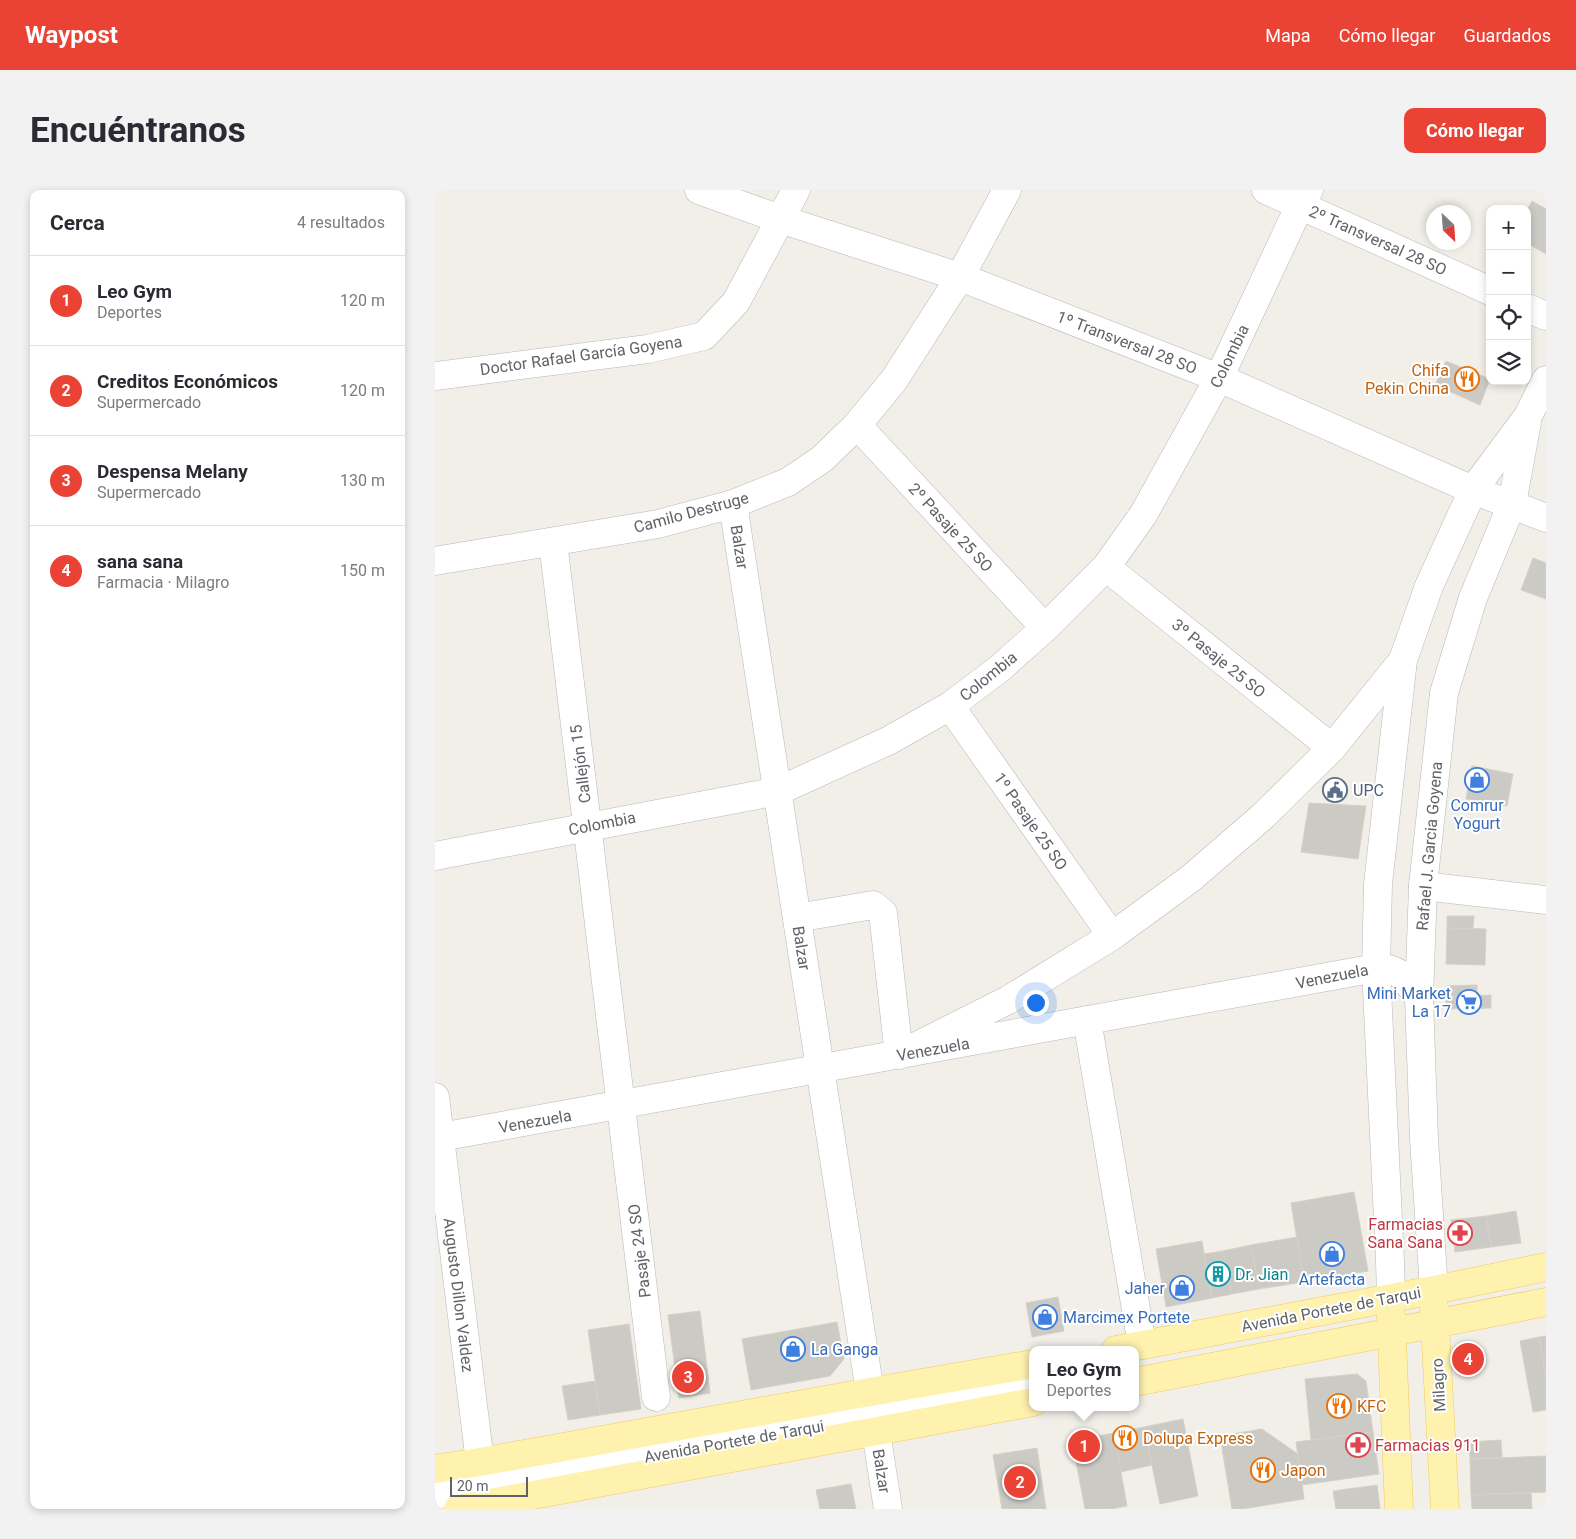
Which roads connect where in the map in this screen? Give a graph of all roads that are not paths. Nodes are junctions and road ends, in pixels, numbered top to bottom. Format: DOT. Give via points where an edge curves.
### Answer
graph roads {
  1 [pos="699,190"];
  2 [pos="796,190"];
  3 [pos="1007,190"];
  4 [pos="1266,190"];
  5 [pos="1305,197"];
  6 [pos="780,219"];
  7 [pos="960,278"];
  8 [pos="1486,289"];
  9 [pos="1531,310"];
  10 [pos="1546,316"];
  11 [pos="435,376"];
  12 [pos="1219,378"];
  13 [pos="1546,380"];
  14 [pos="1528,416"];
  15 [pos="857,425"];
  16 [pos="1473,490"];
  17 [pos="733,504"];
  18 [pos="1512,504"];
  19 [pos="1546,518"];
  20 [pos="553,542"];
  21 [pos="435,561"];
  22 [pos="1106,567"];
  23 [pos="1045,628"];
  24 [pos="1403,660"];
  25 [pos="949,706"];
  26 [pos="1333,748"];
  27 [pos="778,791"];
  28 [pos="588,826"];
  29 [pos="435,856"];
  30 [pos="1423,886"];
  31 [pos="1546,900"];
  32 [pos="797,918"];
  33 [pos="1111,936"];
  34 [pos="1376,968"];
  35 [pos="1419,998"];
  36 [pos="1087,1020"];
  37 [pos="899,1055"];
  38 [pos="820,1069"];
  39 [pos="435,1098"];
  40 [pos="622,1105"];
  41 [pos="437,1138"];
  42 [pos="1546,1267"];
  43 [pos="1546,1278"];
  44 [pos="1546,1292"];
  45 [pos="1546,1302"];
  46 [pos="1434,1308"];
  47 [pos="1391,1316"];
  48 [pos="1131,1346"];
  49 [pos="1139,1354"];
  50 [pos="1029,1365"];
  51 [pos="1029,1373"];
  52 [pos="1139,1381"];
  53 [pos="1029,1388"];
  54 [pos="870,1392"];
  55 [pos="656,1397"];
  56 [pos="1029,1403"];
  57 [pos="876,1432"];
  58 [pos="480,1462"];
  59 [pos="435,1469"];
  60 [pos="435,1479"];
  61 [pos="435,1494"];
  62 [pos="494,1506"];
  63 [pos="458,1509"];
  64 [pos="888,1509"];
  65 [pos="1399,1509"];
  66 [pos="1445,1509"];
  1 -- 6 [label="street, 1º Transversal 28 SO"];
  2 -- 6 [label="street, Doctor Rafael García Goyena"];
  3 -- 7 [label="street, Camilo Destruge"];
  4 -- 5 [label="street, 2º Transversal 28 SO"];
  5 -- 8 [label="street, 2º Transversal 28 SO"];
  5 -- 12 [label="street, Colombia"];
  6 -- 7 [label="street, 1º Transversal 28 SO"];
  6 -- 11 [label="street, Doctor Rafael García Goyena" via="736,302 704,336 648,349"];
  7 -- 12 [label="street, 1º Transversal 28 SO"];
  7 -- 15 [label="street, Camilo Destruge" via="894,380"];
  9 -- 10 [label="street"];
  12 -- 16 [label="street, 1º Transversal 28 SO"];
  12 -- 22 [label="street, Colombia" via="1143,514"];
  13 -- 14 [label="street, Rafael J. Garcia Goyena"];
  14 -- 16 [label="street, Rafael J. Garcia Goyena"];
  14 -- 18 [label="street, Rafael J. Garcia Goyena"];
  15 -- 17 [label="street, Camilo Destruge" via="822,459 788,482"];
  15 -- 23 [label="street, 2º Pasaje 25 SO"];
  16 -- 18 [label="street, 1º Transversal 28 SO"];
  16 -- 24 [label="street, Rafael J. Garcia Goyena" via="1429,586"];
  17 -- 20 [label="street, Camilo Destruge" via="658,524"];
  17 -- 27 [label="street, Balzar"];
  18 -- 19 [label="street, 1º Transversal 28 SO"];
  18 -- 30 [label="street, Rafael J. Garcia Goyena" via="1473,598 1444,693"];
  20 -- 21 [label="street, Camilo Destruge"];
  20 -- 28 [label="street, Callejón 15"];
  22 -- 23 [label="street, Colombia"];
  22 -- 26 [label="street, 3º Pasaje 25 SO"];
  23 -- 25 [label="street, Colombia" via="999,669"];
  24 -- 26 [label="street"];
  24 -- 34 [label="street, Rafael J. Garcia Goyena" via="1378,884"];
  25 -- 27 [label="street, Colombia" via="888,741"];
  25 -- 33 [label="street, 1º Pasaje 25 SO"];
  26 -- 33 [label="street" via="1263,816 1190,879"];
  27 -- 28 [label="street, Colombia"];
  27 -- 32 [label="street, Balzar"];
  28 -- 29 [label="street, Colombia"];
  28 -- 40 [label="street, Callejón 15"];
  30 -- 31 [label="street"];
  30 -- 35 [label="street, Rafael J. Garcia Goyena"];
  32 -- 37 [label="street" via="873,905 883,913"];
  32 -- 38 [label="street, Balzar"];
  33 -- 37 [label="street" via="1008,1000"];
  34 -- 35 [label="street, Venezuela" via="1397,970"];
  34 -- 36 [label="street, Venezuela"];
  34 -- 47 [label="street, Rafael J. Garcia Goyena"];
  35 -- 46 [label="street, Rafael J. Garcia Goyena"];
  36 -- 37 [label="street, Venezuela"];
  36 -- 48 [label="street"];
  37 -- 38 [label="street, Venezuela"];
  38 -- 40 [label="street, Venezuela"];
  38 -- 54 [label="street, Balzar"];
  39 -- 41 [label="street, Augusto Dillon Valdez"];
  40 -- 41 [label="street, Venezuela"];
  40 -- 55 [label="street, Pasaje 24 SO"];
  41 -- 58 [label="street, Augusto Dillon Valdez"];
  42 -- 46 [label="main road, Avenida Portete de Tarqui"];
  43 -- 46 [label="street, Avenida Portete de Tarqui"];
  44 -- 46 [label="street, Avenida Portete de Tarqui"];
  45 -- 46 [label="main road, Avenida Portete de Tarqui"];
  46 -- 47 [label="main road, Avenida Portete de Tarqui"];
  46 -- 47 [label="main road, Avenida Portete de Tarqui"];
  46 -- 66 [label="main road, Milagro"];
  47 -- 49 [label="main road, Avenida Portete de Tarqui"];
  47 -- 52 [label="main road, Avenida Portete de Tarqui"];
  47 -- 65 [label="main road"];
  50 -- 54 [label="main road, Avenida Portete de Tarqui"];
  51 -- 60 [label="street, Avenida Portete de Tarqui"];
  53 -- 61 [label="street, Avenida Portete de Tarqui"];
  54 -- 58 [label="main road, Avenida Portete de Tarqui"];
  56 -- 57 [label="main road, Avenida Portete de Tarqui"];
  57 -- 62 [label="main road, Avenida Portete de Tarqui"];
  57 -- 64 [label="street, Balzar"];
  58 -- 59 [label="main road, Avenida Portete de Tarqui"];
  62 -- 63 [label="main road, Avenida Portete de Tarqui"];
}
